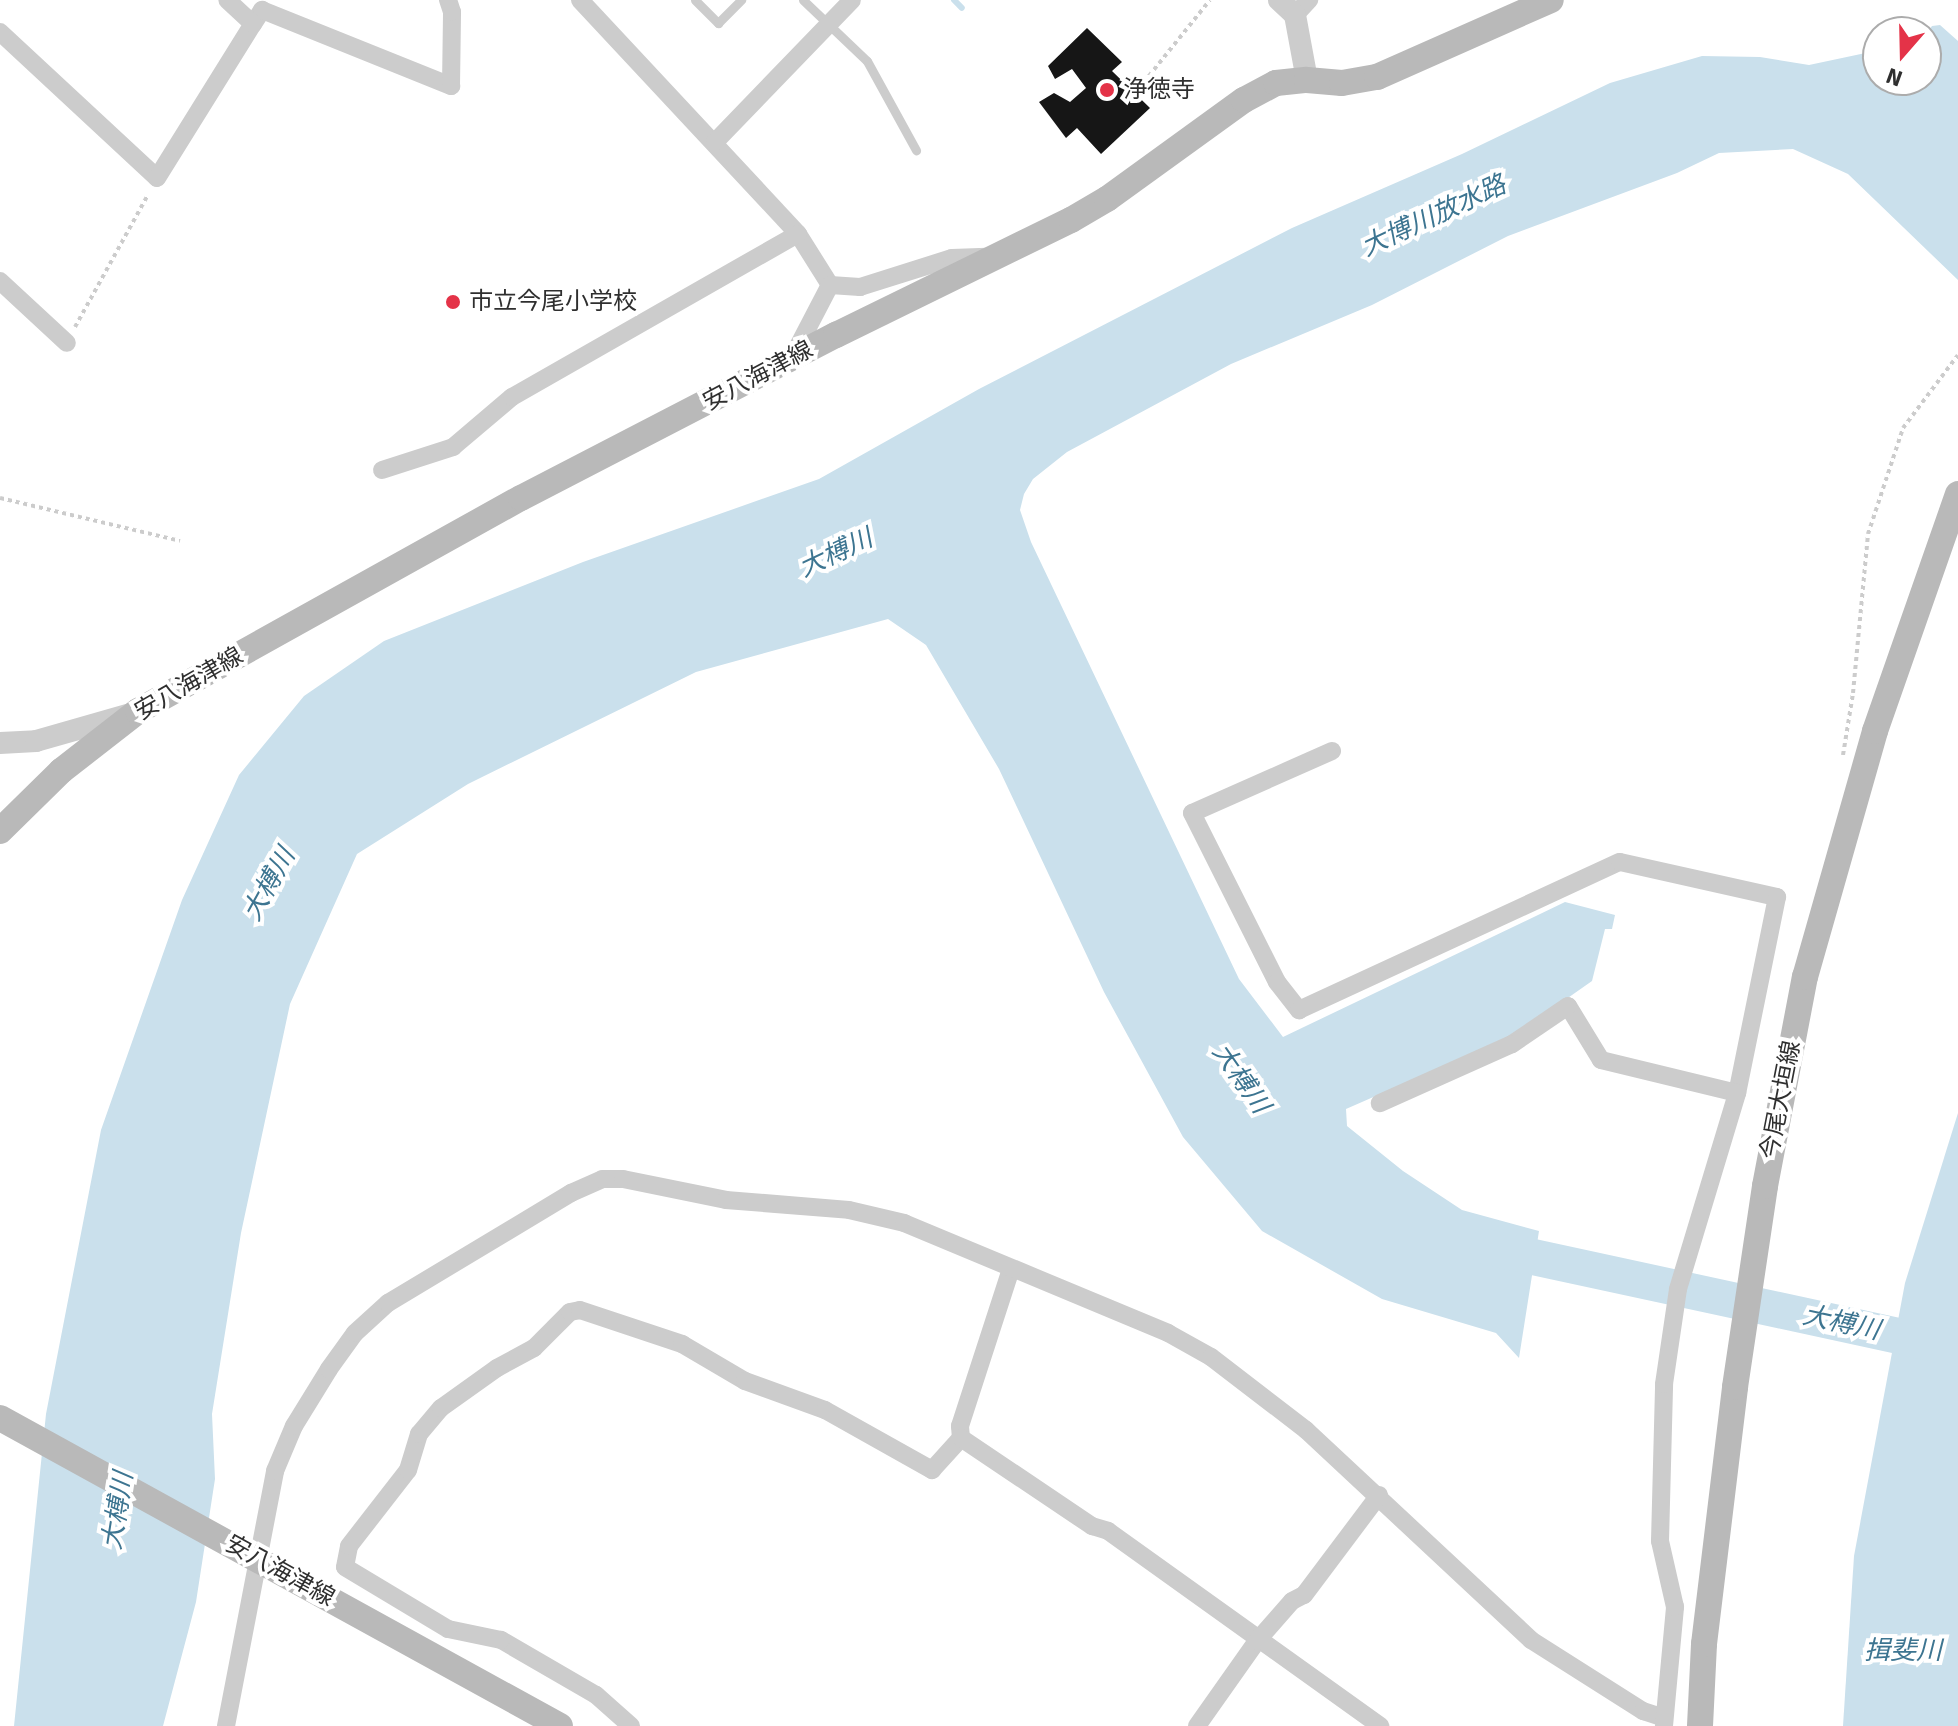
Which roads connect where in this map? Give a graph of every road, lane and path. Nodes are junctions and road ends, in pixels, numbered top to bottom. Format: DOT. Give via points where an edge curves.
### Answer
graph roads {
  1 [pos="227,0"];
  2 [pos="448,0"];
  3 [pos="695,0"];
  4 [pos="741,0"];
  5 [pos="803,0"];
  6 [pos="852,0"];
  7 [pos="1210,0"];
  8 [pos="1551,0"];
  9 [pos="589,3"];
  10 [pos="1294,5"];
  11 [pos="829,23"];
  12 [pos="253,24"];
  13 [pos="0,32"];
  14 [pos="1307,80"];
  15 [pos="1144,82"];
  16 [pos="715,142"];
  17 [pos="916,150"];
  18 [pos="157,178"];
  19 [pos="798,234"];
  20 [pos="994,257"];
  21 [pos="0,281"];
  22 [pos="830,285"];
  23 [pos="67,343"];
  24 [pos="1958,355"];
  25 [pos="792,358"];
  26 [pos="382,470"];
  27 [pos="1958,494"];
  28 [pos="0,498"];
  29 [pos="180,541"];
  30 [pos="138,711"];
  31 [pos="0,743"];
  32 [pos="1332,751"];
  33 [pos="1841,765"];
  34 [pos="0,831"];
  35 [pos="1737,1093"];
  36 [pos="1380,1103"];
  37 [pos="1011,1269"];
  38 [pos="3,1420"];
  39 [pos="961,1438"];
  40 [pos="1379,1495"];
  41 [pos="256,1558"];
  42 [pos="1257,1641"];
  43 [pos="1664,1722"];
  44 [pos="226,1726"];
  45 [pos="560,1726"];
  46 [pos="631,1726"];
  47 [pos="1197,1726"];
  48 [pos="1380,1726"];
  49 [pos="1700,1726"];
  1 -- 12 [label="street"];
  2 -- 12 [label="street" via="451,86 262,10"];
  3 -- 4 [label="lane" via="718,23"];
  5 -- 11 [label="lane"];
  6 -- 11 [label="street"];
  7 -- 15 [label="path"];
  8 -- 14 [label="main road, 安八海津線" via="1377,77 1342,83"];
  9 -- 16 [label="street"];
  10 -- 14 [label="street"];
  11 -- 16 [label="street"];
  11 -- 17 [label="lane" via="867,61"];
  12 -- 18 [label="street"];
  13 -- 18 [label="street"];
  14 -- 20 [label="main road, 安八海津線" via="1276,83 1244,100 1107,199"];
  16 -- 19 [label="street"];
  18 -- 23 [label="path"];
  19 -- 22 [label="street"];
  19 -- 26 [label="street" via="512,397 453,447"];
  20 -- 22 [label="street" via="952,258 860,287"];
  20 -- 25 [label="main road, 安八海津線"];
  21 -- 23 [label="street"];
  22 -- 25 [label="street"];
  24 -- 33 [label="path" via="1903,428 1868,534"];
  25 -- 30 [label="main road, 安八海津線" via="521,498"];
  27 -- 49 [label="main road, 今尾大垣線" via="1875,731 1805,977 1765,1186 1735,1387 1704,1644"];
  28 -- 29 [label="path"];
  30 -- 31 [label="street" via="36,741"];
  30 -- 34 [label="main road, 安八海津線" via="61,771"];
  32 -- 35 [label="street" via="1192,813 1277,982 1299,1010 1620,862 1777,897"];
  35 -- 36 [label="street" via="1601,1060 1568,1006 1512,1044"];
  35 -- 43 [label="street" via="1678,1289 1664,1384 1660,1541 1675,1607"];
  37 -- 39 [label="street" via="960,1426"];
  37 -- 40 [label="street" via="1168,1333 1211,1357"];
  37 -- 41 [label="street" via="904,1223 849,1210 726,1200 602,1179 388,1303 355,1333 294,1426 275,1471"];
  38 -- 41 [label="main road, 安八海津線"];
  39 -- 42 [label="street" via="1092,1526 1108,1531"];
  39 -- 46 [label="street" via="932,1470 825,1410 745,1381 682,1344 580,1310 570,1312 534,1348 441,1408 419,1434 408,1470 349,1546 345,1567 448,1629 501,1640 596,1695"];
  40 -- 42 [label="street" via="1304,1595 1292,1601"];
  40 -- 43 [label="street" via="1531,1640"];
  41 -- 44 [label="street"];
  41 -- 45 [label="main road, 安八海津線"];
  42 -- 47 [label="street"];
  42 -- 48 [label="street"];
}
